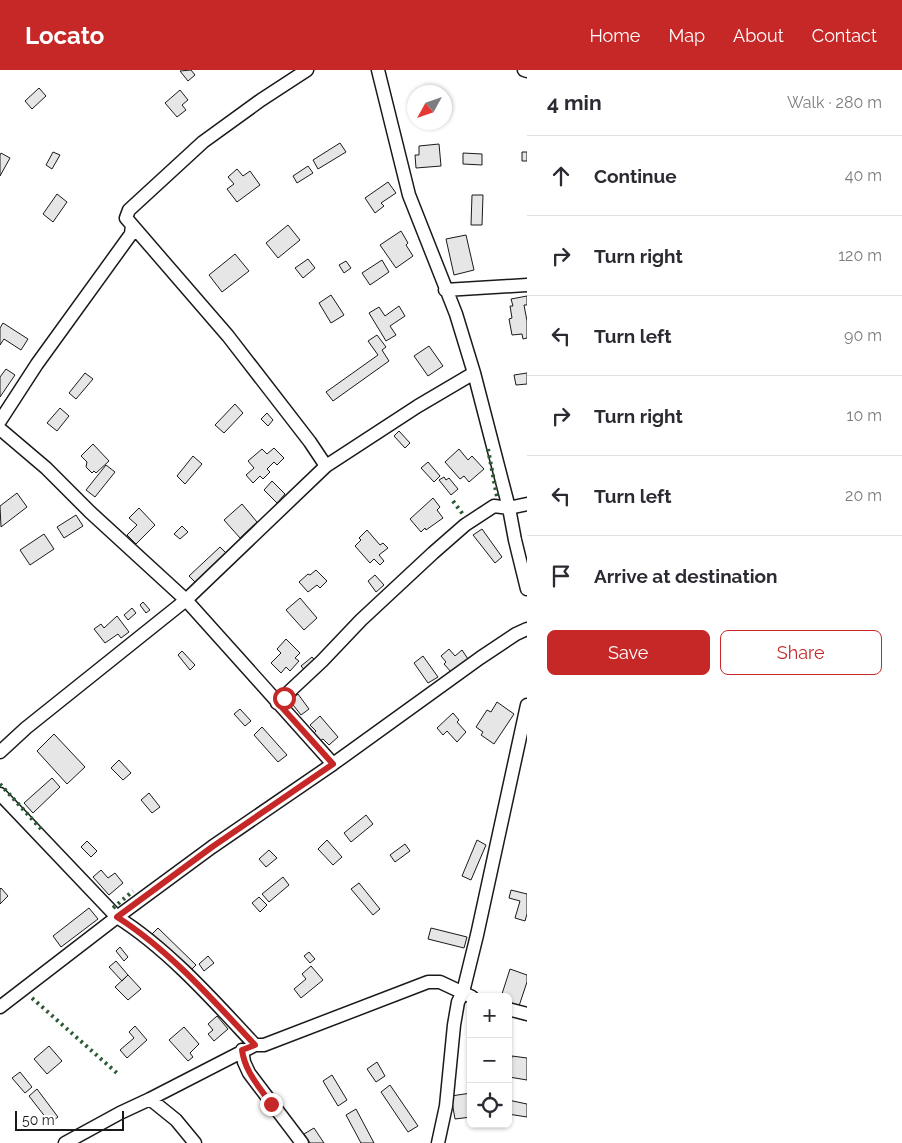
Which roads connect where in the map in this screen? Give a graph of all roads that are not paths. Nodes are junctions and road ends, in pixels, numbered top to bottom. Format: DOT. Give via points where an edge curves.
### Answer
graph roads {
  1 [pos="307,70"];
  2 [pos="378,70"];
  3 [pos="132,225"];
  4 [pos="527,285"];
  5 [pos="445,290"];
  6 [pos="474,373"];
  7 [pos="0,421"];
  8 [pos="0,429"];
  9 [pos="326,466"];
  10 [pos="527,504"];
  11 [pos="509,508"];
  12 [pos="527,589"];
  13 [pos="186,600"];
  14 [pos="527,630"];
  15 [pos="278,703"];
  16 [pos="527,705"];
  17 [pos="0,752"];
  18 [pos="333,764"];
  19 [pos="0,794"];
  20 [pos="117,917"];
  21 [pos="468,993"];
  22 [pos="467,994"];
  23 [pos="467,995"];
  24 [pos="0,1007"];
  25 [pos="512,1009"];
  26 [pos="527,1014"];
  27 [pos="255,1045"];
  28 [pos="242,1050"];
  29 [pos="150,1099"];
  30 [pos="65,1143"];
  31 [pos="195,1143"];
  32 [pos="302,1143"];
  33 [pos="438,1143"];
  1 -- 3 [label="street" via="225,126 183,160 129,210 126,218"];
  2 -- 5 [label="street" via="409,195"];
  3 -- 7 [label="street" via="131,234"];
  3 -- 9 [label="street" via="228,336"];
  4 -- 5 [label="street"];
  5 -- 6 [label="street"];
  6 -- 9 [label="street"];
  6 -- 11 [label="street"];
  8 -- 13 [label="street"];
  9 -- 13 [label="street"];
  10 -- 11 [label="street"];
  11 -- 12 [label="street"];
  11 -- 15 [label="street" via="494,506 465,525 361,620"];
  13 -- 15 [label="street"];
  13 -- 17 [label="street"];
  14 -- 18 [label="street" via="480,658"];
  15 -- 18 [label="street"];
  16 -- 21 [label="street" via="477,935"];
  18 -- 20 [label="street"];
  19 -- 20 [label="street"];
  20 -- 24 [label="street"];
  20 -- 27 [label="street" via="138,930 196,983"];
  22 -- 27 [label="street" via="440,982 428,982 264,1045"];
  23 -- 33 [label="street" via="458,1002 446,1106"];
  25 -- 26 [label="street"];
  27 -- 28 [label="street"];
  28 -- 29 [label="street"];
  28 -- 32 [label="street" via="249,1073"];
  29 -- 30 [label="street"];
  29 -- 31 [label="street" via="176,1120"];
}
